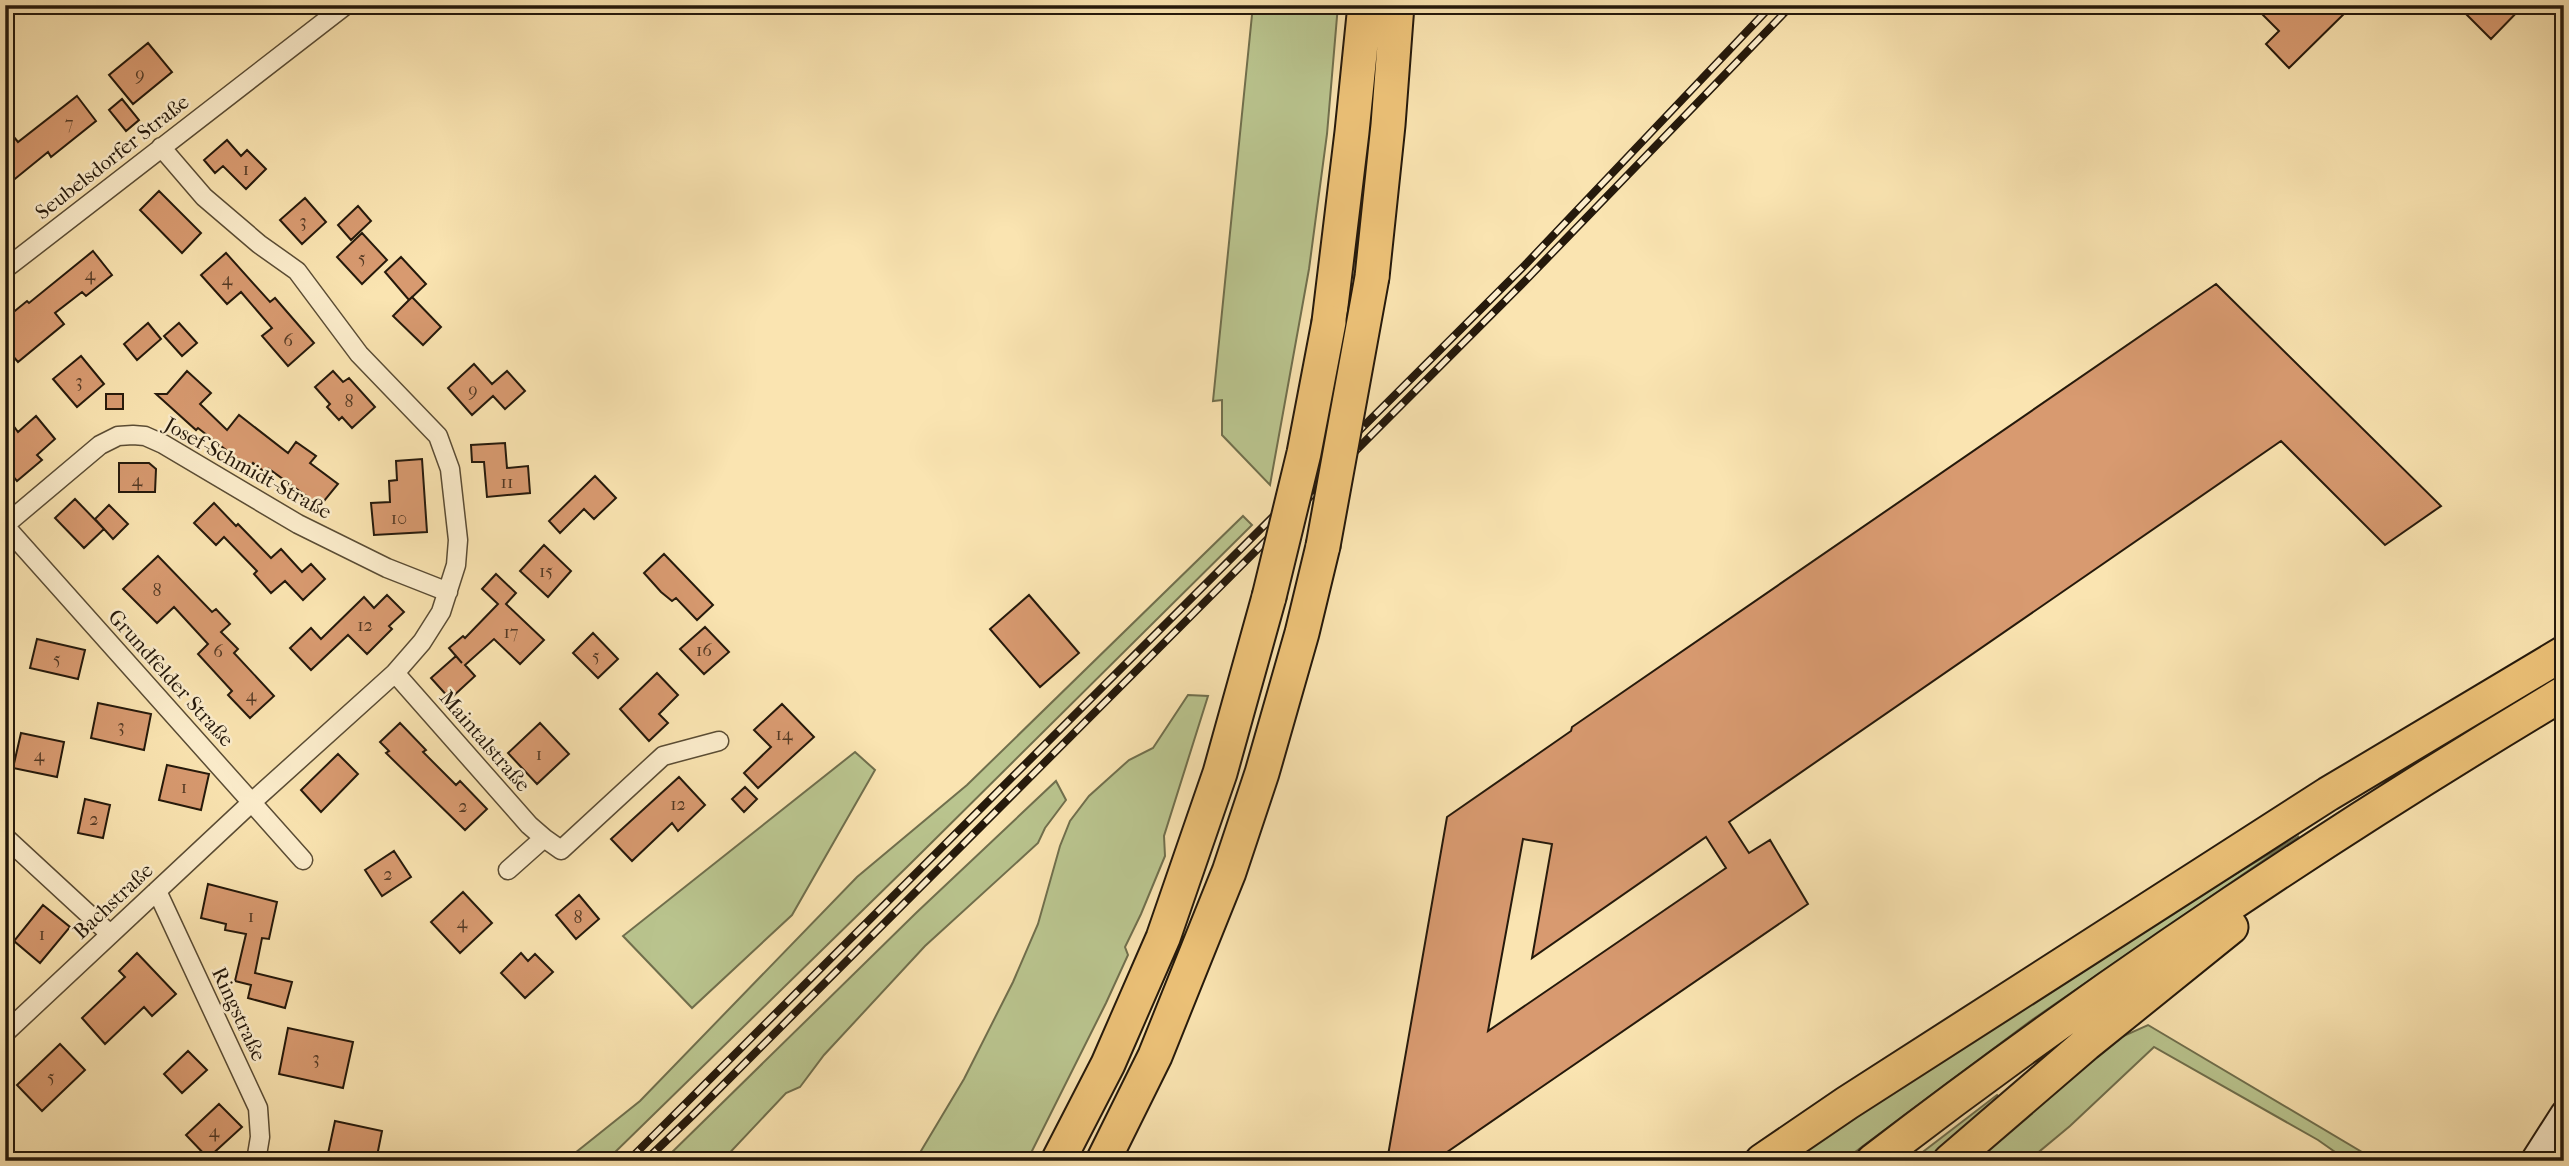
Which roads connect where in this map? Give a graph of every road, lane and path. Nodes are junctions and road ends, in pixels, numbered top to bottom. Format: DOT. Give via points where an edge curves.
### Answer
graph roads {
  1 [pos="346,5"];
  2 [pos="1365,5"];
  3 [pos="1397,5"];
  4 [pos="161,147"];
  5 [pos="5,269"];
  6 [pos="5,525"];
  7 [pos="448,592"];
  8 [pos="2564,653"];
  9 [pos="394,673"];
  10 [pos="2564,693"];
  11 [pos="719,741"];
  12 [pos="252,802"];
  13 [pos="2345,827"];
  14 [pos="5,836"];
  15 [pos="544,838"];
  16 [pos="303,860"];
  17 [pos="508,870"];
  18 [pos="157,891"];
  19 [pos="110,934"];
  20 [pos="5,1033"];
  21 [pos="2564,1114"];
  22 [pos="1125,1116"];
  23 [pos="257,1161"];
  24 [pos="1058,1161"];
  25 [pos="1103,1161"];
  26 [pos="1114,1161"];
  27 [pos="1762,1161"];
  28 [pos="1873,1161"];
  29 [pos="1950,1161"];
  30 [pos="2534,1161"];
  1 -- 4 [label="street, Seubelsdorfer Straße"];
  2 -- 24 [label="highway, bridge" via="1329,322 1269,597 1220,773 1163,939 1108,1064"];
  3 -- 22 [label="highway, bridge" via="1372,277 1314,591 1229,872"];
  4 -- 5 [label="street, Seubelsdorfer Straße"];
  4 -- 7 [label="street, Bachstraße" via="204,197 297,271 359,354 438,436 450,469 458,540"];
  6 -- 7 [label="street, Josef-Schmidt-Straße" via="100,444 118,436 145,436 298,524"];
  6 -- 12 [label="street, Grundfelder Straße"];
  7 -- 9 [label="street, Bachstraße" via="442,612 422,642"];
  8 -- 27 [label="highway" via="2328,794"];
  9 -- 12 [label="street, Bachstraße"];
  9 -- 15 [label="street, Maintalstraße"];
  10 -- 13 [label="highway"];
  11 -- 15 [label="street" via="663,756 561,850"];
  12 -- 16 [label="street, Grundfelder Straße"];
  12 -- 18 [label="street, Bachstraße"];
  13 -- 28 [label="highway" via="2101,993"];
  13 -- 29 [label="highway"];
  14 -- 19 [label="street"];
  15 -- 17 [label="street"];
  18 -- 19 [label="street, Bachstraße"];
  18 -- 23 [label="street, Ringstraße" via="258,1108"];
  19 -- 20 [label="street, Bachstraße"];
  21 -- 30 [label="main road"];
  22 -- 25 [label="highway"];
  22 -- 26 [label="highway"];
}
